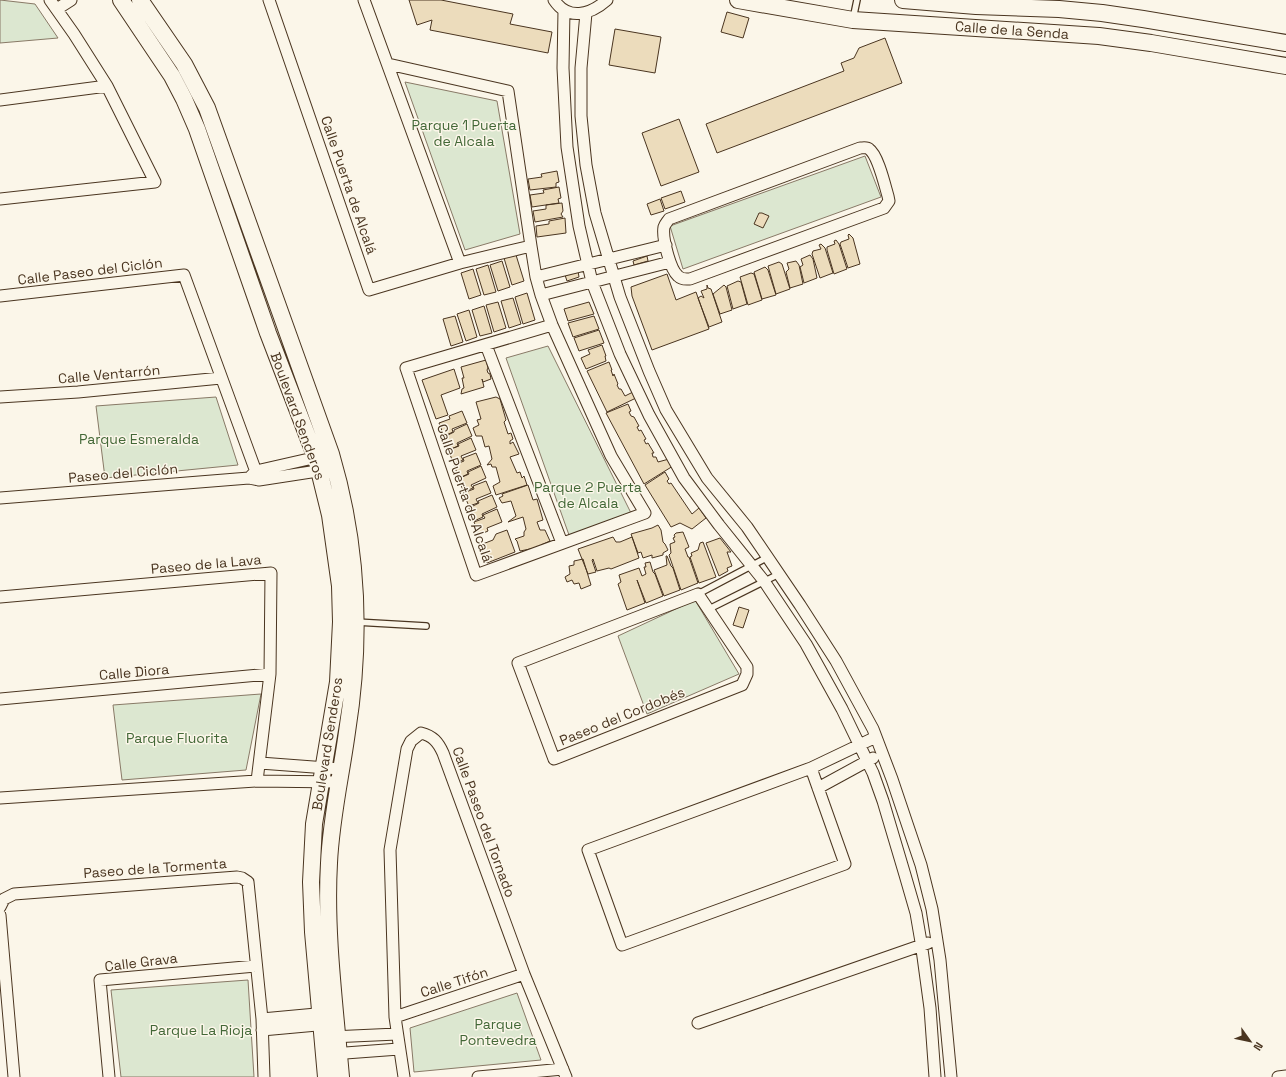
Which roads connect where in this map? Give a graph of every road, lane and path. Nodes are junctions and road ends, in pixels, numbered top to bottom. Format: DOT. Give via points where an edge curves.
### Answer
graph roads {
  1 [pos="50,0"];
  2 [pos="71,0"];
  3 [pos="121,0"];
  4 [pos="140,0"];
  5 [pos="269,0"];
  6 [pos="364,0"];
  7 [pos="554,0"];
  8 [pos="607,0"];
  9 [pos="738,0"];
  10 [pos="857,0"];
  11 [pos="903,0"];
  12 [pos="57,9"];
  13 [pos="564,10"];
  14 [pos="586,13"];
  15 [pos="853,20"];
  16 [pos="1192,28"];
  17 [pos="1286,42"];
  18 [pos="1188,50"];
  19 [pos="388,64"];
  20 [pos="1286,66"];
  21 [pos="563,68"];
  22 [pos="581,68"];
  23 [pos="107,86"];
  24 [pos="0,100"];
  25 [pos="229,173"];
  26 [pos="213,178"];
  27 [pos="0,199"];
  28 [pos="666,245"];
  29 [pos="530,246"];
  30 [pos="608,259"];
  31 [pos="670,262"];
  32 [pos="460,263"];
  33 [pos="588,264"];
  34 [pos="614,276"];
  35 [pos="536,277"];
  36 [pos="592,282"];
  37 [pos="541,295"];
  38 [pos="0,296"];
  39 [pos="552,326"];
  40 [pos="486,345"];
  41 [pos="222,378"];
  42 [pos="0,397"];
  43 [pos="325,463"];
  44 [pos="254,476"];
  45 [pos="0,498"];
  46 [pos="343,500"];
  47 [pos="327,503"];
  48 [pos="562,543"];
  49 [pos="768,557"];
  50 [pos="752,566"];
  51 [pos="779,574"];
  52 [pos="764,581"];
  53 [pos="698,594"];
  54 [pos="0,597"];
  55 [pos="709,610"];
  56 [pos="349,622"];
  57 [pos="426,626"];
  58 [pos="270,674"];
  59 [pos="0,699"];
  60 [pos="876,737"];
  61 [pos="860,745"];
  62 [pos="882,753"];
  63 [pos="867,761"];
  64 [pos="260,763"];
  65 [pos="811,768"];
  66 [pos="322,774"];
  67 [pos="339,775"];
  68 [pos="257,781"];
  69 [pos="818,788"];
  70 [pos="0,798"];
  71 [pos="0,907"];
  72 [pos="0,915"];
  73 [pos="937,940"];
  74 [pos="922,945"];
  75 [pos="256,966"];
  76 [pos="524,974"];
  77 [pos="395,1017"];
  78 [pos="698,1023"];
  79 [pos="262,1024"];
  80 [pos="329,1024"];
  81 [pos="397,1034"];
  82 [pos="400,1049"];
  83 [pos="332,1054"];
  84 [pos="565,1073"];
  85 [pos="1286,1076"];
  86 [pos="14,1077"];
  87 [pos="109,1077"];
  88 [pos="264,1077"];
  89 [pos="326,1077"];
  90 [pos="341,1077"];
  91 [pos="404,1077"];
  92 [pos="478,1077"];
  93 [pos="934,1077"];
  94 [pos="951,1077"];
  95 [pos="1278,1077"];
  1 -- 12 [label="street"];
  2 -- 12 [label="street"];
  3 -- 26 [label="main road, Boulevard Senderos" via="172,76 184,99"];
  4 -- 25 [label="main road, Boulevard Senderos" via="196,85 207,108"];
  5 -- 32 [label="street, Calle Puerta de Alcalá" via="369,290"];
  6 -- 19 [label="street"];
  7 -- 13 [label="street"];
  8 -- 14 [label="street"];
  9 -- 15 [label="main road, Calle de la Senda"];
  10 -- 15 [label="lane"];
  11 -- 16 [label="main road, Calle de la Senda" via="1095,12"];
  12 -- 23 [label="street"];
  13 -- 14 [label="street" via="574,14"];
  13 -- 21 [label="street"];
  14 -- 22 [label="street"];
  15 -- 18 [label="main road, Calle de la Senda" via="1083,35"];
  16 -- 17 [label="main road, Calle de la Senda"];
  16 -- 18 [label="main road"];
  18 -- 20 [label="main road, Calle de la Senda"];
  19 -- 29 [label="street, Calle Puerta de Alcalá" via="508,91"];
  19 -- 32 [label="street"];
  21 -- 22 [label="street"];
  21 -- 33 [label="street" via="564,116 572,186"];
  22 -- 30 [label="street" via="586,165 595,213"];
  23 -- 24 [label="street"];
  23 -- 27 [label="street" via="155,182"];
  25 -- 26 [label="main road"];
  25 -- 43 [label="main road, Boulevard Senderos" via="317,419"];
  26 -- 43 [label="main road, Boulevard Senderos" via="268,333"];
  28 -- 30 [label="street"];
  28 -- 31 [label="street"];
  28 -- 31 [label="street" via="664,229 669,219 674,216 860,148 870,150 874,155 888,196 889,201 884,208 690,279 677,275"];
  29 -- 32 [label="street, Calle Puerta de Alcalá"];
  29 -- 35 [label="street, Calle Puerta de Alcalá"];
  30 -- 33 [label="street"];
  30 -- 34 [label="street"];
  31 -- 34 [label="street"];
  33 -- 35 [label="street"];
  33 -- 36 [label="street"];
  34 -- 36 [label="street"];
  34 -- 49 [label="street" via="629,322 666,410 707,478"];
  35 -- 37 [label="street, Calle Puerta de Alcalá"];
  36 -- 37 [label="street"];
  36 -- 50 [label="street" via="620,354 649,415 684,478"];
  37 -- 39 [label="street, Calle Puerta de Alcalá"];
  38 -- 41 [label="street, Calle Paseo del Ciclón" via="184,275"];
  39 -- 40 [label="street, Calle Puerta de Alcalá"];
  39 -- 48 [label="street, Calle Puerta de Alcalá" via="611,456 645,513"];
  40 -- 48 [label="street"];
  40 -- 48 [label="street, Calle Puerta de Alcalá" via="406,368 476,575"];
  41 -- 42 [label="street, Calle Ventarrón"];
  41 -- 44 [label="street"];
  43 -- 44 [label="street, Paseo del Ciclón"];
  43 -- 46 [label="main road, Boulevard Senderos"];
  43 -- 47 [label="main road, Boulevard Senderos"];
  44 -- 45 [label="street, Paseo del Ciclón"];
  46 -- 47 [label="main road"];
  46 -- 56 [label="main road, Boulevard Senderos" via="351,542 355,586"];
  47 -- 56 [label="main road, Boulevard Senderos" via="340,586"];
  49 -- 50 [label="lane"];
  49 -- 51 [label="street"];
  50 -- 52 [label="street"];
  50 -- 53 [label="lane"];
  51 -- 52 [label="lane"];
  51 -- 60 [label="street" via="836,661"];
  52 -- 55 [label="lane"];
  52 -- 61 [label="street" via="806,644"];
  53 -- 55 [label="street, Paseo del Cordobés"];
  53 -- 55 [label="street, Paseo del Cordobés" via="518,663 554,759 742,685 747,667"];
  54 -- 58 [label="street, Paseo de la Lava" via="271,573"];
  56 -- 57 [label="lane"];
  56 -- 66 [label="main road, Boulevard Senderos"];
  56 -- 67 [label="main road, Boulevard Senderos" via="355,674"];
  58 -- 59 [label="street, Calle Diora"];
  58 -- 64 [label="street, Paseo de la Lava"];
  60 -- 61 [label="street"];
  60 -- 62 [label="street"];
  61 -- 63 [label="street"];
  61 -- 65 [label="street"];
  62 -- 63 [label="street"];
  62 -- 73 [label="street" via="921,865"];
  63 -- 69 [label="street"];
  63 -- 74 [label="street" via="883,801 916,912"];
  64 -- 66 [label="street"];
  64 -- 68 [label="street, Paseo de la Lava"];
  65 -- 69 [label="street"];
  65 -- 69 [label="street" via="588,850 622,945 845,864"];
  66 -- 67 [label="street"];
  66 -- 68 [label="street"];
  66 -- 80 [label="main road, Boulevard Senderos" via="314,824 311,882 313,932"];
  67 -- 80 [label="main road, Boulevard Senderos" via="329,863"];
  68 -- 70 [label="street"];
  71 -- 75 [label="street, Paseo de la Tormenta" via="4,899 14,894 242,878 248,882"];
  72 -- 86 [label="street"];
  73 -- 74 [label="street"];
  73 -- 94 [label="street"];
  74 -- 78 [label="street"];
  74 -- 93 [label="street" via="930,1008"];
  75 -- 79 [label="street, Paseo de la Tormenta"];
  75 -- 87 [label="street, Calle Grava" via="100,980"];
  76 -- 77 [label="street, Calle Tifón"];
  76 -- 77 [label="street, Calle Paseo del Tornado" via="443,753 433,737 421,733 411,741 407,749 390,850"];
  76 -- 84 [label="street, Calle Paseo del Tornado"];
  77 -- 81 [label="street, Calle Paseo del Tornado"];
  79 -- 80 [label="street"];
  79 -- 88 [label="street, Paseo de la Tormenta"];
  80 -- 81 [label="street"];
  80 -- 83 [label="main road, Boulevard Senderos"];
  81 -- 82 [label="street, Calle Paseo del Tornado"];
  82 -- 83 [label="street"];
  82 -- 91 [label="street, Calle Paseo del Tornado"];
  83 -- 89 [label="main road, Boulevard Senderos"];
  83 -- 90 [label="main road, Boulevard Senderos"];
  84 -- 92 [label="street, Calle Paseo del Tornado"];
  85 -- 95 [label="street"];
}
